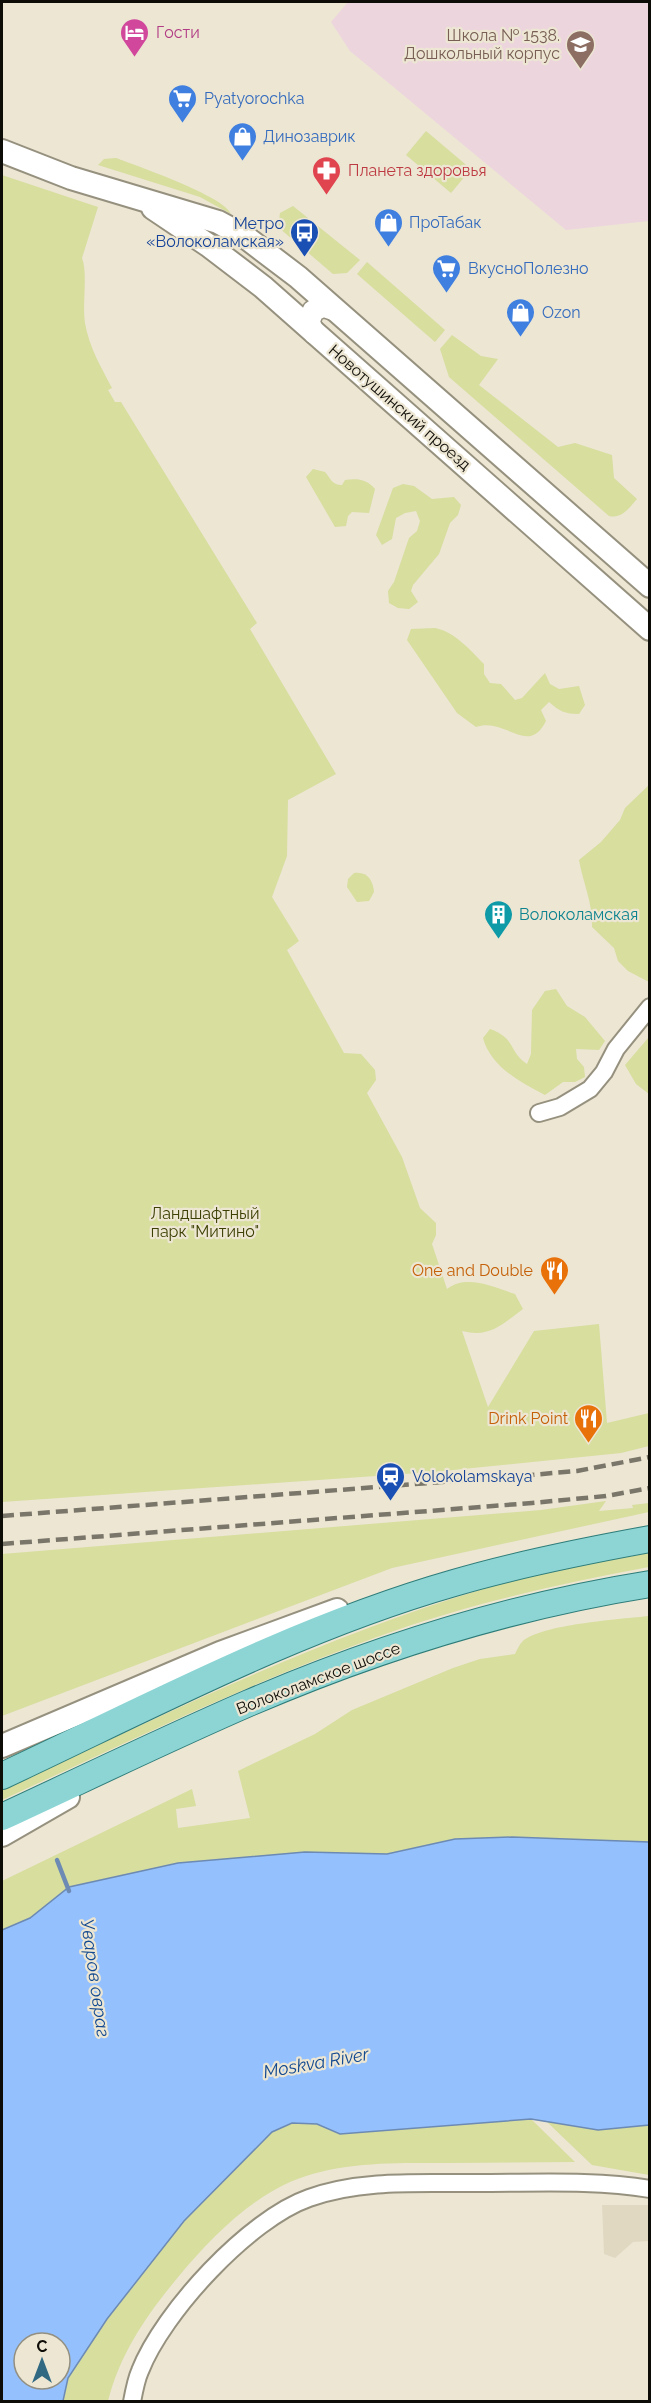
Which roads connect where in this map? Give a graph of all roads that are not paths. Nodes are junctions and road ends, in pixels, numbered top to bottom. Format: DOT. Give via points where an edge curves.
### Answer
graph roads {
  1 [pos="2,151"];
  2 [pos="139,199"];
  3 [pos="335,310"];
  4 [pos="314,333"];
  5 [pos="650,586"];
  6 [pos="650,629"];
  7 [pos="650,1007"];
  8 [pos="539,1113"];
  9 [pos="650,1539"];
  10 [pos="453,1583"];
  11 [pos="650,1584"];
  12 [pos="2,1746"];
  13 [pos="101,1771"];
  14 [pos="2,1776"];
  15 [pos="2,1817"];
  16 [pos="2,1835"];
  17 [pos="650,2189"];
  18 [pos="132,2402"];
  1 -- 2 [label="main road, Новотушинский проезд" via="61,175"];
  2 -- 3 [label="main road, Новотушинский проезд" via="185,210 244,236"];
  2 -- 4 [label="main road, Новотушинский проезд" via="263,287"];
  3 -- 4 [label="street" via="323,306 313,311 309,322"];
  3 -- 5 [label="main road, Новотушинский проезд"];
  4 -- 6 [label="main road, Новотушинский проезд"];
  7 -- 8 [label="street" via="590,1089 560,1107"];
  9 -- 10 [label="main road"];
  10 -- 12 [label="main road" via="341,1609 253,1641"];
  10 -- 14 [label="main road" via="353,1617 285,1646"];
  11 -- 13 [label="main road, Волоколамское шоссе" via="525,1610 398,1647 249,1703"];
  13 -- 15 [label="main road, Волоколамское шоссе"];
  13 -- 16 [label="main road" via="68,1798"];
  17 -- 18 [label="street" via="575,2182 393,2185 347,2188 308,2198 270,2217 230,2250 189,2295 140,2370"];
}
